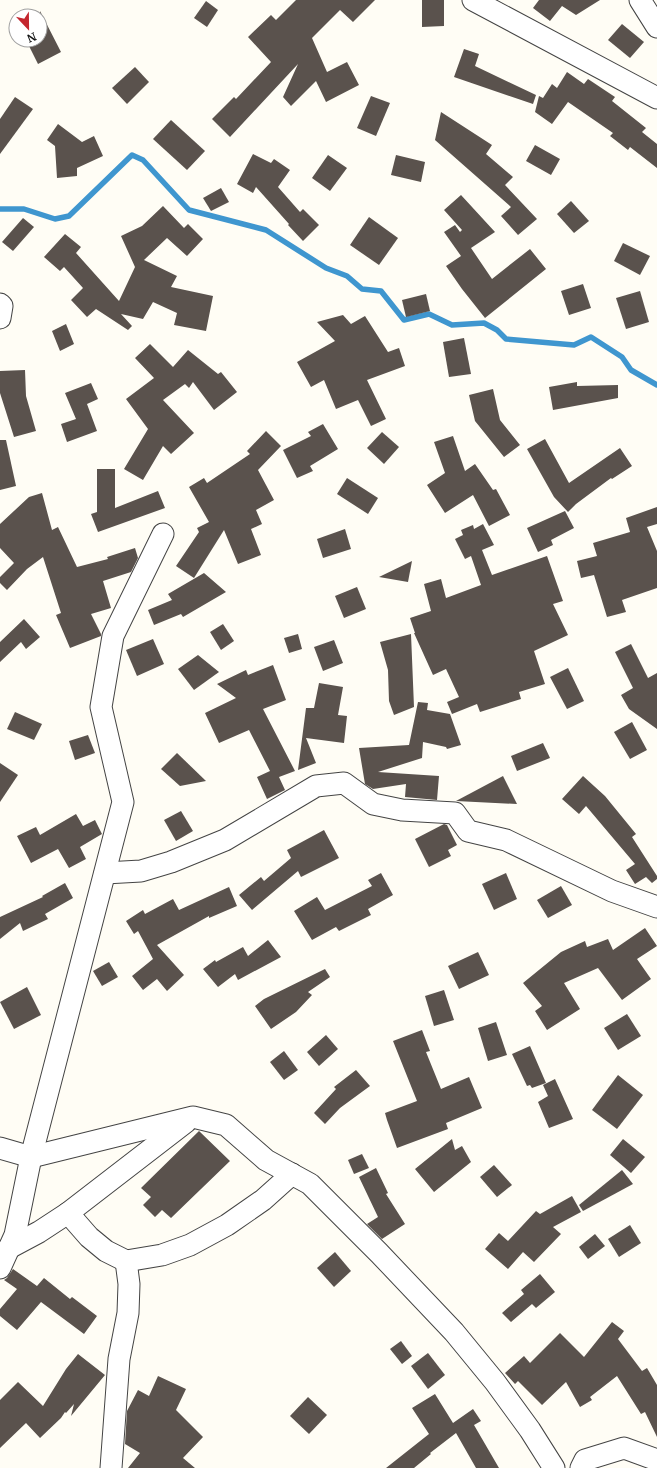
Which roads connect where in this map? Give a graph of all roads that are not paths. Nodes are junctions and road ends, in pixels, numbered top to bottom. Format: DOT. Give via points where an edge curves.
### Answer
graph roads {
  1 [pos="472,0"];
  2 [pos="640,0"];
  3 [pos="657,27"];
  4 [pos="657,98"];
  5 [pos="0,304"];
  6 [pos="0,318"];
  7 [pos="163,534"];
  8 [pos="105,873"];
  9 [pos="657,907"];
  10 [pos="193,1117"];
  11 [pos="0,1148"];
  12 [pos="31,1157"];
  13 [pos="292,1174"];
  14 [pos="68,1213"];
  15 [pos="9,1248"];
  16 [pos="126,1261"];
  17 [pos="0,1268"];
  18 [pos="657,1460"];
  19 [pos="111,1468"];
  20 [pos="554,1468"];
  21 [pos="581,1468"];
  1 -- 4 [label="street"];
  2 -- 3 [label="street"];
  5 -- 6 [label="street"];
  7 -- 8 [label="street" via="113,636 101,707 123,802"];
  8 -- 9 [label="street" via="141,871 171,862 225,840 316,786 344,783 373,804 402,810 455,813 468,831 506,840 612,891"];
  8 -- 12 [label="street"];
  10 -- 12 [label="street"];
  10 -- 13 [label="street" via="226,1125 266,1160"];
  10 -- 14 [label="street"];
  11 -- 12 [label="street"];
  12 -- 15 [label="street" via="15,1235"];
  13 -- 16 [label="street" via="263,1200 227,1225 190,1245 162,1255"];
  13 -- 20 [label="street" via="310,1184 454,1332 495,1382"];
  14 -- 15 [label="street"];
  14 -- 16 [label="street" via="89,1237 106,1251"];
  15 -- 17 [label="street"];
  16 -- 19 [label="street" via="129,1284 128,1313 119,1359"];
  18 -- 21 [label="street" via="624,1448 585,1460"];
}
